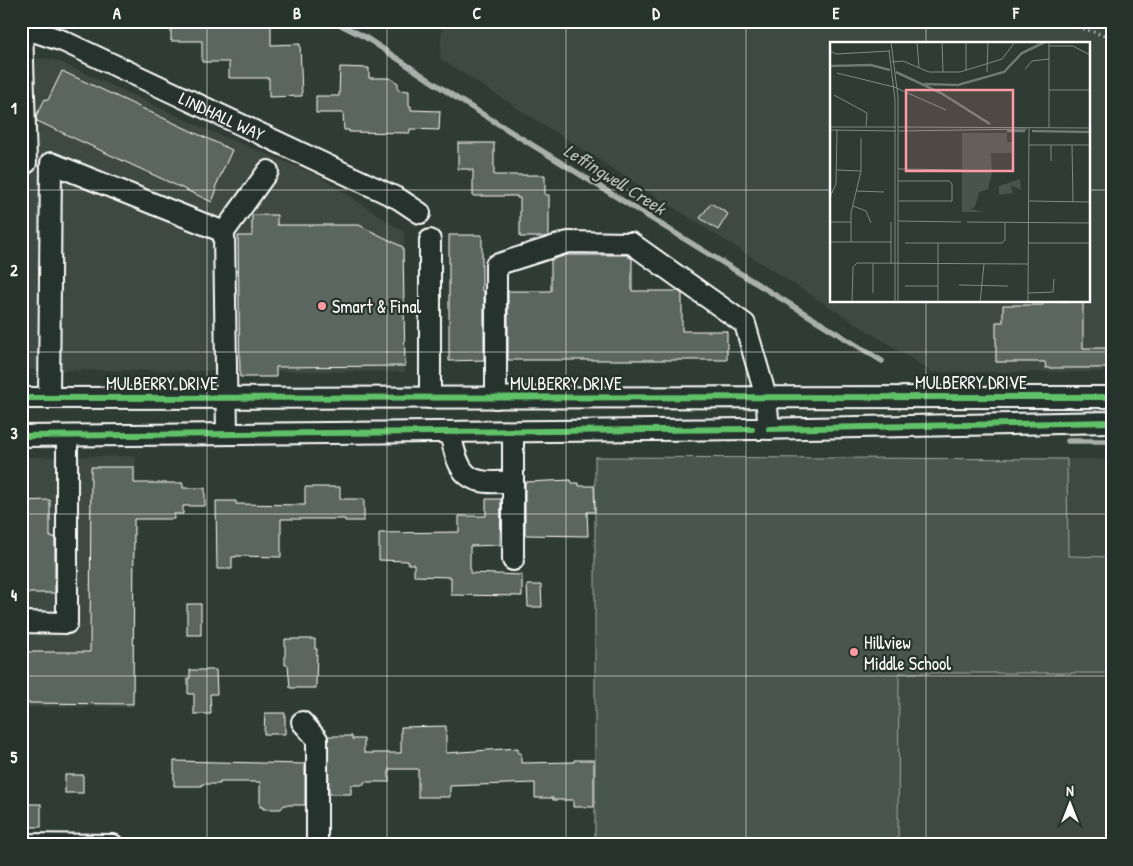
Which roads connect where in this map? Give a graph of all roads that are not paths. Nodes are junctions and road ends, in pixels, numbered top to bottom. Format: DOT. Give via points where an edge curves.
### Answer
graph roads {
  1 [pos="22,27"];
  2 [pos="24,163"];
  3 [pos="51,163"];
  4 [pos="268,171"];
  5 [pos="420,213"];
  6 [pos="224,232"];
  7 [pos="430,240"];
  8 [pos="766,397"];
  9 [pos="1112,397"];
  10 [pos="21,398"];
  11 [pos="49,398"];
  12 [pos="227,398"];
  13 [pos="430,398"];
  14 [pos="496,398"];
  15 [pos="1112,422"];
  16 [pos="769,429"];
  17 [pos="450,432"];
  18 [pos="513,432"];
  19 [pos="227,434"];
  20 [pos="21,436"];
  21 [pos="67,436"];
  22 [pos="513,480"];
  23 [pos="513,560"];
  24 [pos="21,622"];
  25 [pos="302,722"];
  26 [pos="21,844"];
  27 [pos="113,845"];
  28 [pos="317,845"];
  1 -- 2 [label="street"];
  1 -- 5 [label="street, LINDHALL WAY" via="63,41 399,198"];
  2 -- 3 [label="street"];
  3 -- 6 [label="street"];
  3 -- 11 [label="street"];
  4 -- 6 [label="street"];
  6 -- 12 [label="street"];
  7 -- 13 [label="street"];
  8 -- 9 [label="street, MULBERRY DRIVE"];
  8 -- 14 [label="street, MULBERRY DRIVE"];
  8 -- 14 [label="street" via="745,324 631,243 568,242 496,265"];
  8 -- 16 [label="street"];
  10 -- 11 [label="street, MULBERRY DRIVE"];
  11 -- 12 [label="street, MULBERRY DRIVE"];
  12 -- 13 [label="street, MULBERRY DRIVE"];
  12 -- 19 [label="street"];
  13 -- 14 [label="street, MULBERRY DRIVE"];
  15 -- 16 [label="street"];
  16 -- 18 [label="street"];
  17 -- 18 [label="street"];
  17 -- 19 [label="street"];
  17 -- 22 [label="street" via="455,457 463,471 484,483"];
  18 -- 22 [label="street"];
  19 -- 21 [label="street"];
  20 -- 21 [label="street"];
  21 -- 24 [label="street" via="67,623"];
  22 -- 23 [label="street"];
  25 -- 28 [label="street" via="317,739"];
  26 -- 27 [label="street"];
}
